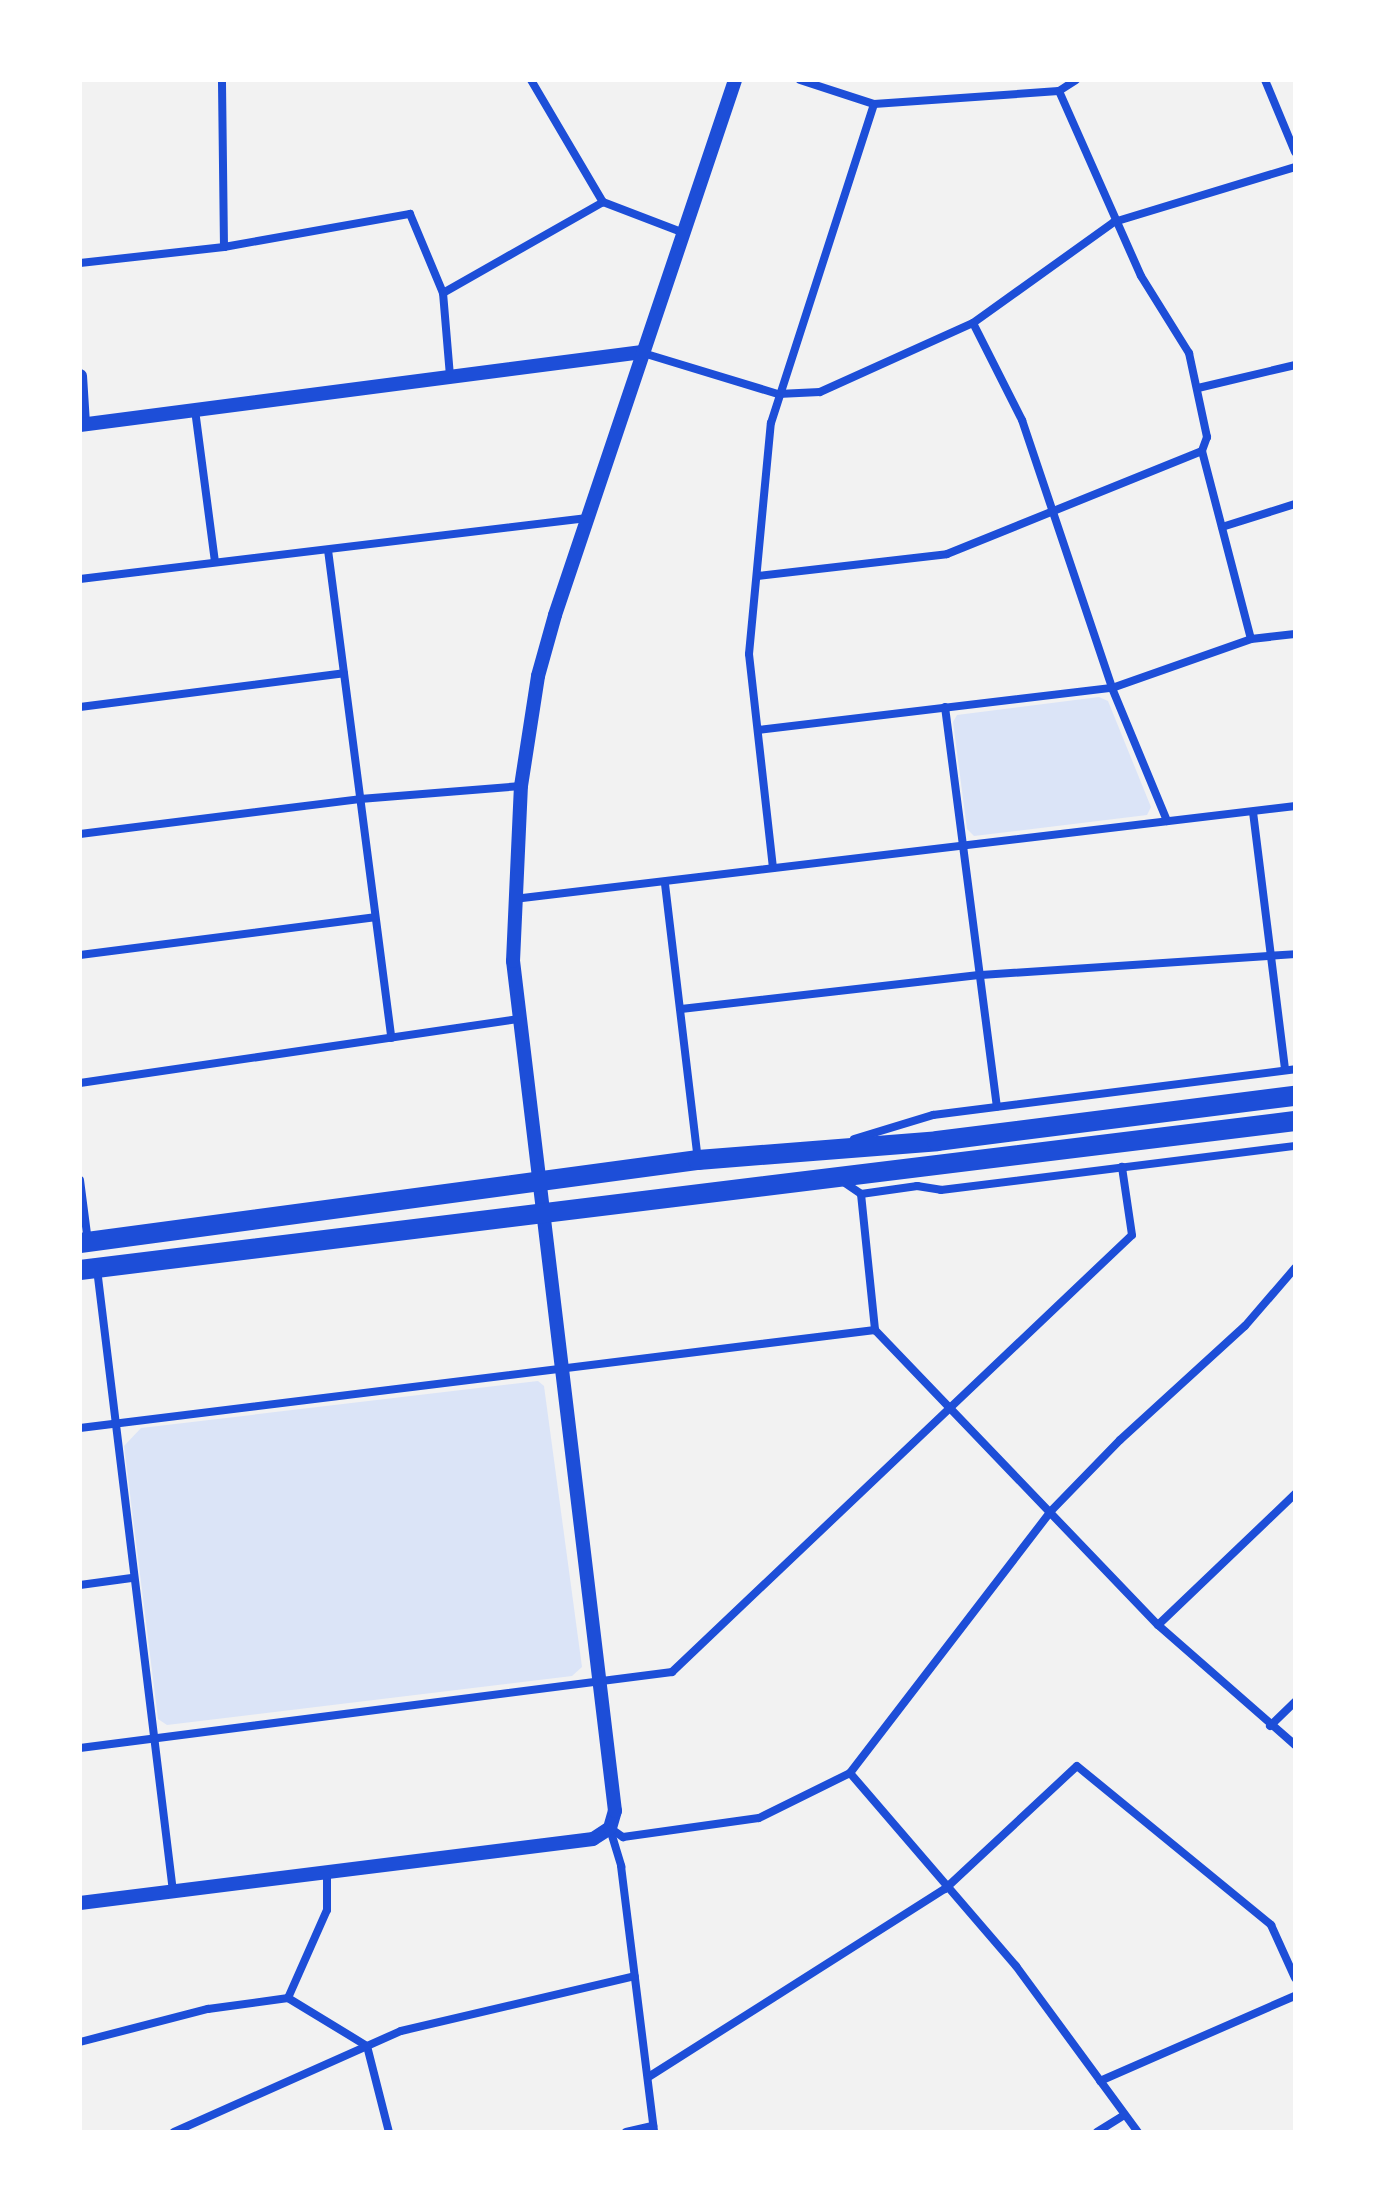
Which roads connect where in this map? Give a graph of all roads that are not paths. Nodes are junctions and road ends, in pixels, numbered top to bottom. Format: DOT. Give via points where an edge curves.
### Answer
graph roads {
  1 [pos="531,80"];
  2 [pos="735,80"];
  3 [pos="800,80"];
  4 [pos="1076,80"];
  5 [pos="1265,80"];
  6 [pos="224,81"];
  7 [pos="817,83"];
  8 [pos="1059,91"];
  9 [pos="874,104"];
  10 [pos="1295,152"];
  11 [pos="1295,167"];
  12 [pos="603,202"];
  13 [pos="1114,222"];
  14 [pos="681,232"];
  15 [pos="224,247"];
  16 [pos="80,263"];
  17 [pos="443,293"];
  18 [pos="973,323"];
  19 [pos="642,352"];
  20 [pos="1295,365"];
  21 [pos="80,376"];
  22 [pos="450,376"];
  23 [pos="1198,388"];
  24 [pos="778,394"];
  25 [pos="195,410"];
  26 [pos="81,424"];
  27 [pos="1202,451"];
  28 [pos="1295,504"];
  29 [pos="1050,514"];
  30 [pos="588,518"];
  31 [pos="1222,527"];
  32 [pos="328,550"];
  33 [pos="215,561"];
  34 [pos="758,576"];
  35 [pos="80,579"];
  36 [pos="1295,634"];
  37 [pos="1251,639"];
  38 [pos="344,673"];
  39 [pos="1112,688"];
  40 [pos="80,707"];
  41 [pos="945,707"];
  42 [pos="758,730"];
  43 [pos="521,786"];
  44 [pos="360,799"];
  45 [pos="1295,806"];
  46 [pos="1253,812"];
  47 [pos="1167,821"];
  48 [pos="80,834"];
  49 [pos="964,846"];
  50 [pos="773,868"];
  51 [pos="665,884"];
  52 [pos="513,899"];
  53 [pos="375,917"];
  54 [pos="1295,954"];
  55 [pos="80,955"];
  56 [pos="1272,957"];
  57 [pos="981,975"];
  58 [pos="681,1009"];
  59 [pos="519,1019"];
  60 [pos="391,1038"];
  61 [pos="1295,1069"];
  62 [pos="1285,1070"];
  63 [pos="80,1083"];
  64 [pos="1295,1096"];
  65 [pos="997,1107"];
  66 [pos="1295,1121"];
  67 [pos="1295,1146"];
  68 [pos="829,1147"];
  69 [pos="698,1160"];
  70 [pos="1122,1167"];
  71 [pos="831,1174"];
  72 [pos="80,1180"];
  73 [pos="538,1184"];
  74 [pos="861,1194"];
  75 [pos="543,1211"];
  76 [pos="84,1243"];
  77 [pos="1295,1268"];
  78 [pos="89,1269"];
  79 [pos="875,1330"];
  80 [pos="562,1370"];
  81 [pos="951,1409"];
  82 [pos="114,1424"];
  83 [pos="80,1428"];
  84 [pos="1295,1494"];
  85 [pos="1050,1512"];
  86 [pos="132,1578"];
  87 [pos="80,1585"];
  88 [pos="1158,1625"];
  89 [pos="600,1681"];
  90 [pos="1295,1702"];
  91 [pos="1270,1726"];
  92 [pos="152,1739"];
  93 [pos="1295,1745"];
  94 [pos="80,1748"];
  95 [pos="850,1773"];
  96 [pos="610,1828"];
  97 [pos="327,1871"];
  98 [pos="945,1889"];
  99 [pos="173,1892"];
  100 [pos="80,1903"];
  101 [pos="635,1976"];
  102 [pos="1295,1978"];
  103 [pos="1295,1996"];
  104 [pos="288,1998"];
  105 [pos="80,2042"];
  106 [pos="367,2046"];
  107 [pos="650,2076"];
  108 [pos="1100,2081"];
  109 [pos="1124,2115"];
  110 [pos="654,2129"];
  111 [pos="174,2132"];
  112 [pos="389,2132"];
  113 [pos="626,2132"];
  114 [pos="1097,2132"];
  115 [pos="1138,2132"];
  1 -- 12 [label="street"];
  2 -- 14 [label="street"];
  3 -- 7 [label="street"];
  4 -- 8 [label="street"];
  5 -- 10 [label="street"];
  6 -- 15 [label="street"];
  7 -- 9 [label="street"];
  8 -- 9 [label="street"];
  8 -- 13 [label="street"];
  9 -- 24 [label="street"];
  11 -- 13 [label="street"];
  12 -- 14 [label="street"];
  12 -- 17 [label="street"];
  13 -- 18 [label="street"];
  13 -- 23 [label="street" via="1189,353"];
  14 -- 19 [label="street"];
  15 -- 16 [label="street"];
  15 -- 17 [label="street" via="410,214"];
  17 -- 22 [label="street"];
  18 -- 24 [label="street" via="820,392"];
  18 -- 29 [label="street" via="1022,420"];
  19 -- 22 [label="street"];
  19 -- 24 [label="street"];
  19 -- 30 [label="street"];
  20 -- 23 [label="street"];
  21 -- 26 [label="street"];
  22 -- 25 [label="street"];
  23 -- 27 [label="street" via="1207,437"];
  24 -- 34 [label="street"];
  25 -- 26 [label="street"];
  25 -- 33 [label="street"];
  27 -- 29 [label="street"];
  27 -- 31 [label="street"];
  28 -- 31 [label="street"];
  29 -- 34 [label="street" via="947,554"];
  29 -- 39 [label="street"];
  30 -- 32 [label="street"];
  30 -- 43 [label="street" via="538,676"];
  31 -- 37 [label="street"];
  32 -- 33 [label="street"];
  32 -- 38 [label="street"];
  33 -- 35 [label="street"];
  34 -- 42 [label="street" via="749,654"];
  36 -- 37 [label="street"];
  37 -- 39 [label="street"];
  38 -- 40 [label="street"];
  38 -- 44 [label="street"];
  39 -- 41 [label="street"];
  39 -- 47 [label="street"];
  41 -- 42 [label="street"];
  41 -- 49 [label="street"];
  42 -- 50 [label="street"];
  43 -- 44 [label="street"];
  43 -- 52 [label="street"];
  44 -- 48 [label="street"];
  44 -- 53 [label="street"];
  45 -- 46 [label="street"];
  46 -- 47 [label="street"];
  46 -- 56 [label="street"];
  47 -- 49 [label="street"];
  49 -- 50 [label="street"];
  49 -- 57 [label="street"];
  50 -- 51 [label="street"];
  51 -- 52 [label="street"];
  51 -- 58 [label="street"];
  52 -- 59 [label="street"];
  53 -- 55 [label="street"];
  53 -- 60 [label="street"];
  54 -- 56 [label="street"];
  56 -- 57 [label="street"];
  56 -- 62 [label="street"];
  57 -- 58 [label="street"];
  57 -- 65 [label="street"];
  58 -- 69 [label="street"];
  59 -- 60 [label="street"];
  59 -- 73 [label="street"];
  60 -- 63 [label="street"];
  61 -- 62 [label="street"];
  62 -- 65 [label="street"];
  64 -- 68 [label="main road" via="937,1141"];
  65 -- 68 [label="street" via="933,1115"];
  66 -- 71 [label="main road"];
  67 -- 70 [label="street"];
  68 -- 69 [label="main road"];
  69 -- 73 [label="main road"];
  70 -- 74 [label="street" via="941,1190 917,1186"];
  70 -- 81 [label="street" via="1132,1235"];
  71 -- 74 [label="street"];
  71 -- 75 [label="main road"];
  72 -- 76 [label="street"];
  73 -- 75 [label="street"];
  73 -- 76 [label="main road"];
  74 -- 79 [label="street"];
  75 -- 78 [label="main road"];
  75 -- 80 [label="street"];
  77 -- 85 [label="street" via="1245,1326"];
  78 -- 82 [label="street"];
  79 -- 80 [label="street"];
  79 -- 81 [label="street"];
  80 -- 82 [label="street"];
  80 -- 89 [label="street"];
  81 -- 85 [label="street"];
  81 -- 89 [label="street" via="672,1672"];
  82 -- 83 [label="street"];
  82 -- 86 [label="street"];
  84 -- 88 [label="street"];
  85 -- 88 [label="street"];
  85 -- 95 [label="street"];
  86 -- 87 [label="street"];
  86 -- 92 [label="street"];
  88 -- 91 [label="street"];
  89 -- 92 [label="street"];
  89 -- 96 [label="street" via="615,1811"];
  90 -- 91 [label="street"];
  91 -- 93 [label="street"];
  92 -- 94 [label="street"];
  92 -- 99 [label="street"];
  95 -- 96 [label="street" via="759,1818 623,1837"];
  95 -- 98 [label="street"];
  96 -- 97 [label="street" via="593,1839"];
  96 -- 101 [label="street" via="621,1866"];
  97 -- 99 [label="street"];
  97 -- 104 [label="street" via="327,1910"];
  98 -- 102 [label="street" via="1077,1766 1271,1925"];
  98 -- 107 [label="street"];
  98 -- 108 [label="street" via="1016,1966"];
  99 -- 100 [label="street"];
  101 -- 106 [label="street" via="401,2031"];
  101 -- 107 [label="street"];
  103 -- 108 [label="street"];
  104 -- 105 [label="street" via="208,2009"];
  104 -- 106 [label="street"];
  106 -- 111 [label="street"];
  106 -- 112 [label="street"];
  107 -- 110 [label="street"];
  108 -- 109 [label="street"];
  109 -- 114 [label="street"];
  109 -- 115 [label="street"];
  110 -- 113 [label="street"];
}
